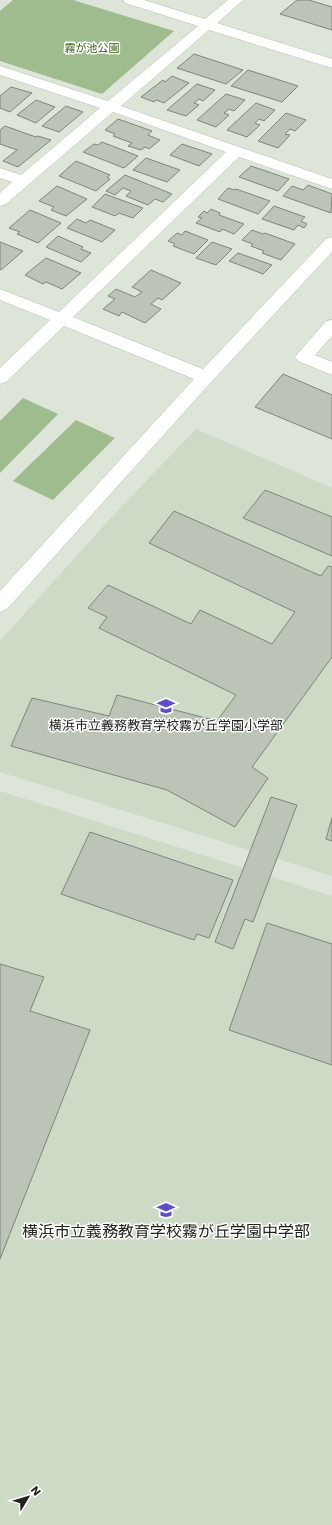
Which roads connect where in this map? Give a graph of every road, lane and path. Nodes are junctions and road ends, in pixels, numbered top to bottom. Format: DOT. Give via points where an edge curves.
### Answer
graph roads {
  1 [pos="130,0"];
  2 [pos="236,0"];
  3 [pos="207,24"];
  4 [pos="332,64"];
  5 [pos="0,70"];
  6 [pos="111,107"];
  7 [pos="236,151"];
  8 [pos="0,173"];
  9 [pos="23,181"];
  10 [pos="332,184"];
  11 [pos="0,200"];
  12 [pos="332,242"];
  13 [pos="0,294"];
  14 [pos="62,319"];
  15 [pos="332,325"];
  16 [pos="332,369"];
  17 [pos="206,377"];
  18 [pos="0,378"];
  19 [pos="0,604"];
  1 -- 3 [label="street"];
  2 -- 3 [label="street"];
  3 -- 4 [label="street"];
  3 -- 6 [label="street"];
  5 -- 6 [label="street"];
  6 -- 7 [label="street"];
  6 -- 9 [label="street"];
  7 -- 10 [label="street"];
  7 -- 14 [label="street"];
  8 -- 9 [label="street"];
  9 -- 11 [label="street"];
  12 -- 17 [label="street"];
  13 -- 14 [label="street"];
  14 -- 17 [label="street"];
  14 -- 18 [label="street"];
  15 -- 16 [label="street" via="304,357"];
  17 -- 19 [label="street"];
}
